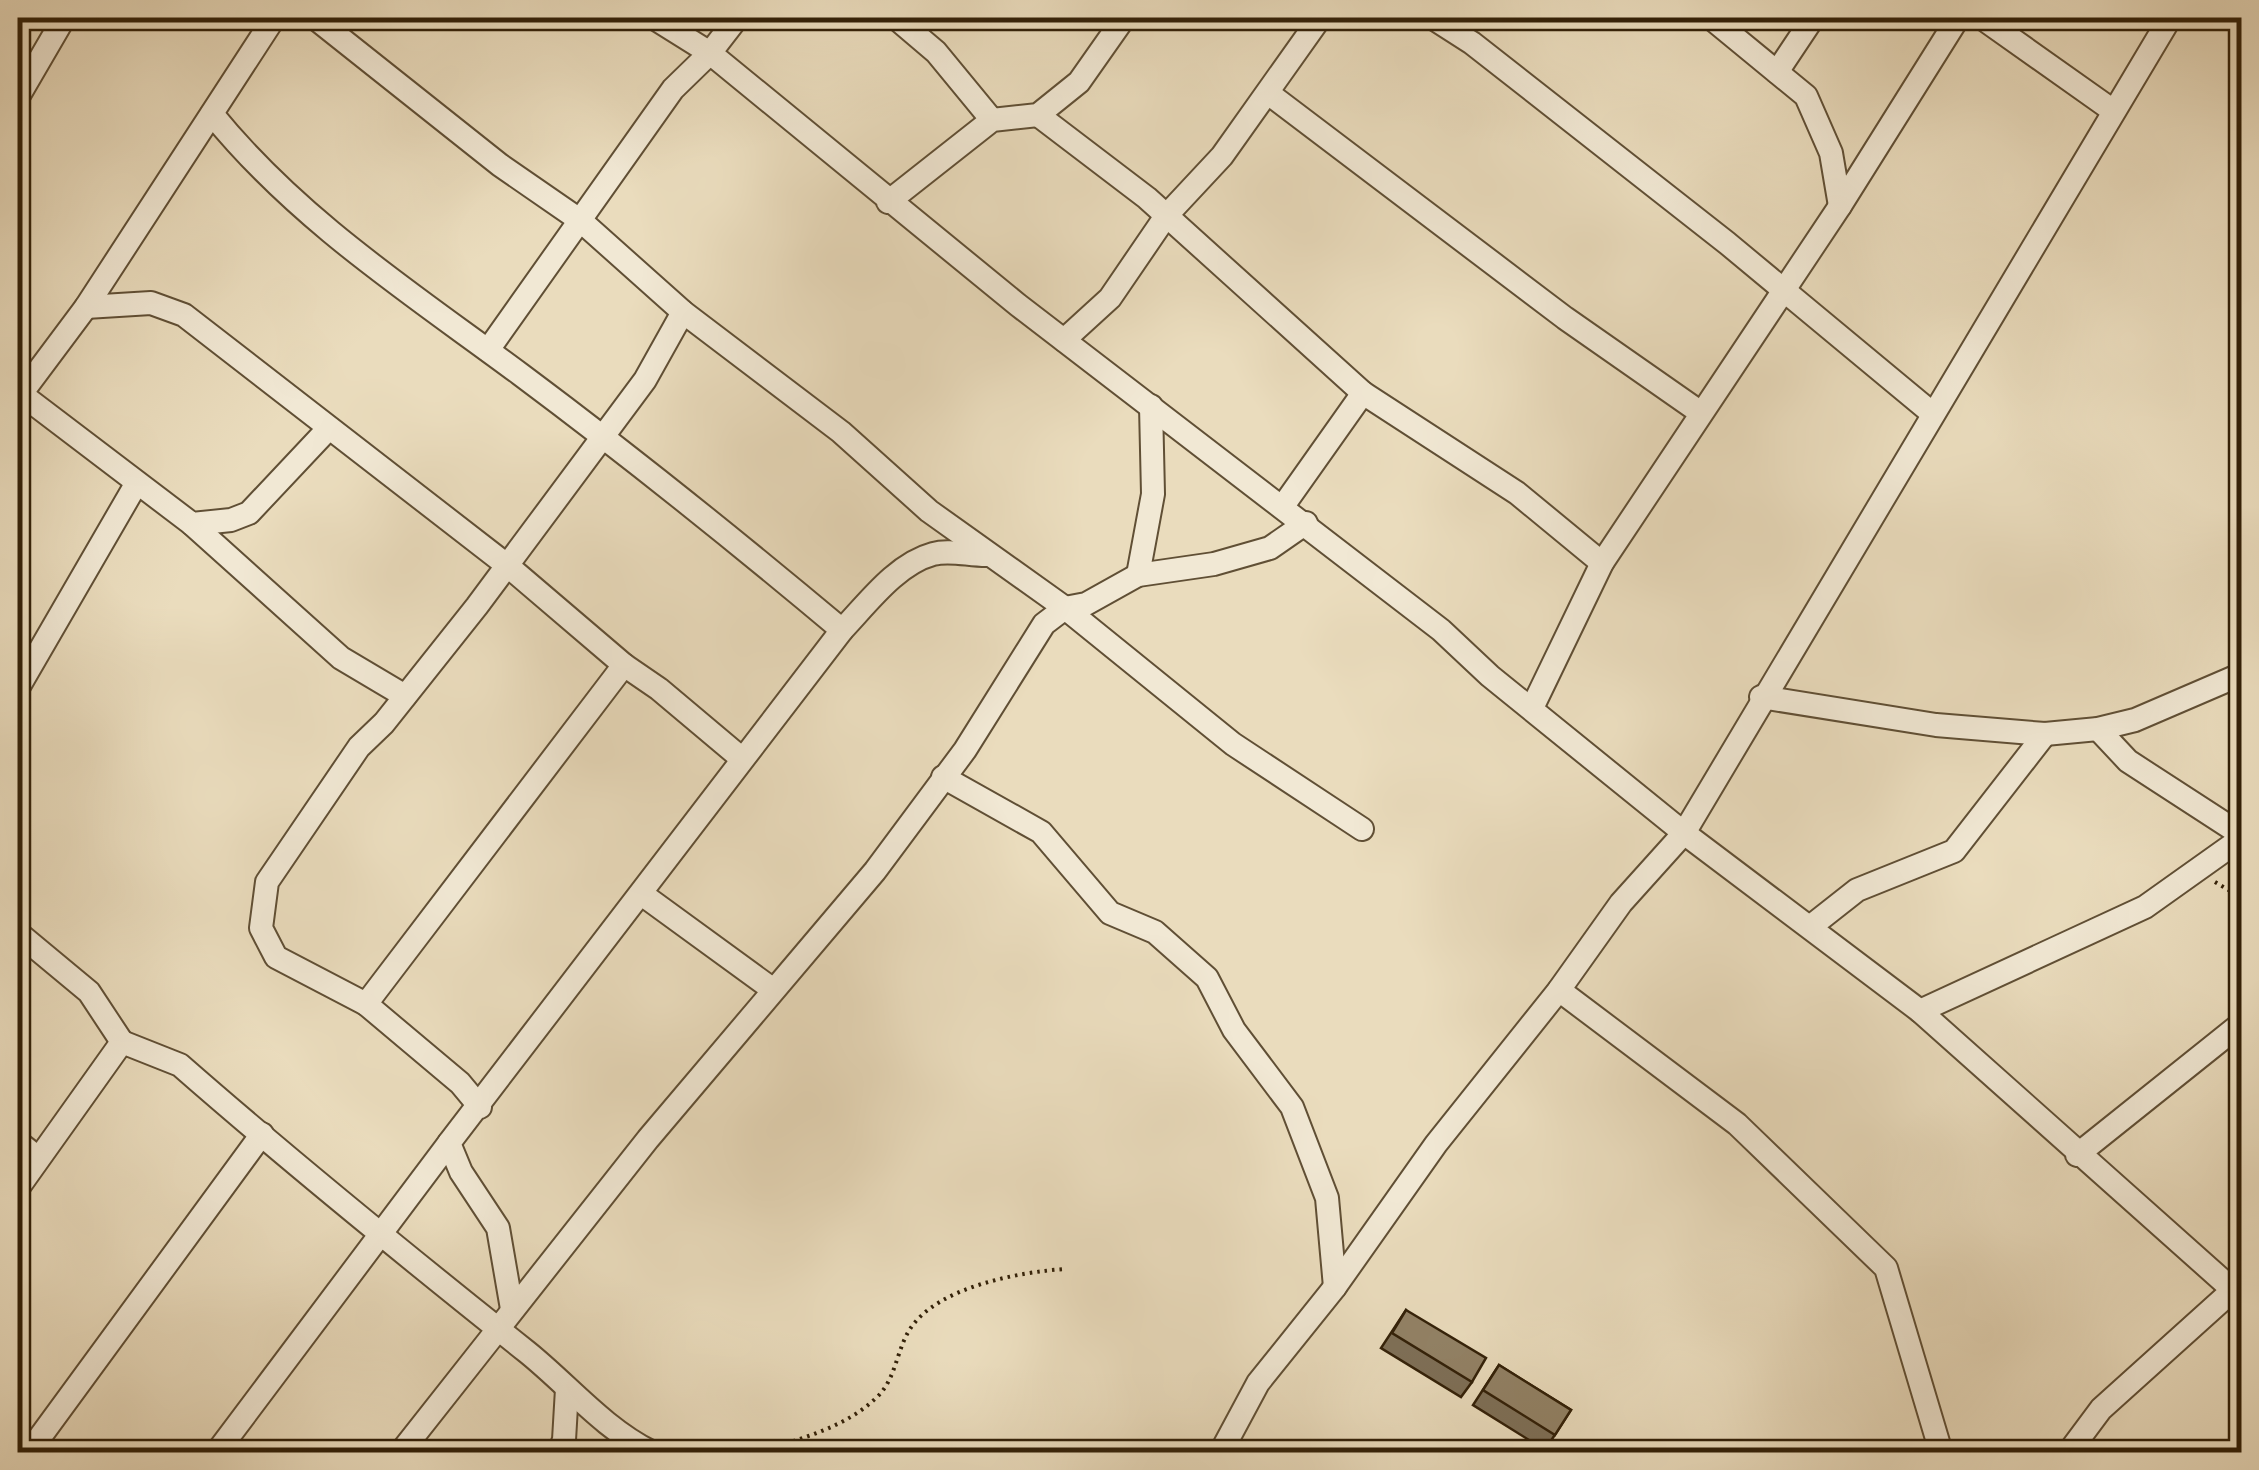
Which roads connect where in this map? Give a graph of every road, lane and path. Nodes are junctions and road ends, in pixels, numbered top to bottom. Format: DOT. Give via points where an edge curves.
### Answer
graph roads {
  1 [pos="61,18"];
  2 [pos="274,18"];
  3 [pos="315,18"];
  4 [pos="654,18"];
  5 [pos="736,18"];
  6 [pos="896,18"];
  7 [pos="1124,18"];
  8 [pos="1320,18"];
  9 [pos="1433,18"];
  10 [pos="1711,18"];
  11 [pos="1812,18"];
  12 [pos="1958,18"];
  13 [pos="1982,18"];
  14 [pos="2170,18"];
  15 [pos="710,53"];
  16 [pos="1776,72"];
  17 [pos="1268,92"];
  18 [pos="18,97"];
  19 [pos="2112,110"];
  20 [pos="212,114"];
  21 [pos="1038,115"];
  22 [pos="992,120"];
  23 [pos="888,202"];
  24 [pos="1840,206"];
  25 [pos="1166,216"];
  26 [pos="581,222"];
  27 [pos="1781,289"];
  28 [pos="86,307"];
  29 [pos="683,312"];
  30 [pos="1064,340"];
  31 [pos="488,350"];
  32 [pos="1363,393"];
  33 [pos="19,395"];
  34 [pos="1151,406"];
  35 [pos="1701,414"];
  36 [pos="1933,414"];
  37 [pos="329,428"];
  38 [pos="604,436"];
  39 [pos="136,486"];
  40 [pos="1284,506"];
  41 [pos="1306,523"];
  42 [pos="192,524"];
  43 [pos="990,556"];
  44 [pos="1602,563"];
  45 [pos="508,566"];
  46 [pos="1138,575"];
  47 [pos="1065,608"];
  48 [pos="842,630"];
  49 [pos="624,665"];
  50 [pos="2242,674"];
  51 [pos="18,688"];
  52 [pos="405,696"];
  53 [pos="1760,698"];
  54 [pos="1532,706"];
  55 [pos="2098,730"];
  56 [pos="2046,734"];
  57 [pos="741,758"];
  58 [pos="944,777"];
  59 [pos="1362,829"];
  60 [pos="1684,832"];
  61 [pos="2242,836"];
  62 [pos="2198,872"];
  63 [pos="644,895"];
  64 [pos="2242,898"];
  65 [pos="1810,927"];
  66 [pos="18,933"];
  67 [pos="772,988"];
  68 [pos="1559,990"];
  69 [pos="366,1004"];
  70 [pos="1920,1011"];
  71 [pos="2242,1023"];
  72 [pos="122,1042"];
  73 [pos="480,1107"];
  74 [pos="262,1134"];
  75 [pos="18,1142"];
  76 [pos="449,1143"];
  77 [pos="2077,1154"];
  78 [pos="38,1158"];
  79 [pos="18,1188"];
  80 [pos="377,1235"];
  81 [pos="1064,1269"];
  82 [pos="1335,1287"];
  83 [pos="2238,1290"];
  84 [pos="512,1310"];
  85 [pos="498,1328"];
  86 [pos="567,1389"];
  87 [pos="409,1450"];
  88 [pos="29,1452"];
  89 [pos="217,1452"];
  90 [pos="558,1452"];
  91 [pos="651,1452"];
  92 [pos="756,1452"];
  93 [pos="1221,1452"];
  94 [pos="1942,1452"];
  95 [pos="2068,1452"];
  1 -- 18 [label="street"];
  2 -- 20 [label="street"];
  3 -- 26 [label="street"];
  4 -- 15 [label="street"];
  5 -- 15 [label="street"];
  6 -- 22 [label="street" via="936,52"];
  7 -- 21 [label="street" via="1079,82"];
  8 -- 17 [label="street"];
  9 -- 27 [label="street"];
  10 -- 16 [label="street"];
  11 -- 16 [label="street"];
  12 -- 24 [label="street"];
  13 -- 19 [label="street"];
  14 -- 19 [label="street"];
  15 -- 23 [label="street"];
  15 -- 26 [label="street" via="673,89"];
  16 -- 24 [label="street" via="1806,96 1831,153"];
  17 -- 25 [label="street" via="1222,156"];
  17 -- 35 [label="street"];
  19 -- 36 [label="street"];
  20 -- 28 [label="street"];
  20 -- 31 [label="street" via="276,187 326,230"];
  21 -- 22 [label="street"];
  21 -- 25 [label="street"];
  22 -- 23 [label="street"];
  23 -- 30 [label="street"];
  24 -- 27 [label="street"];
  25 -- 30 [label="street" via="1110,298"];
  25 -- 32 [label="street"];
  26 -- 29 [label="street"];
  26 -- 31 [label="street"];
  27 -- 35 [label="street"];
  27 -- 36 [label="street"];
  28 -- 33 [label="street"];
  28 -- 37 [label="street" via="151,303 184,316"];
  29 -- 38 [label="street"];
  29 -- 43 [label="street"];
  30 -- 34 [label="street"];
  31 -- 38 [label="street"];
  32 -- 40 [label="street"];
  32 -- 44 [label="street" via="1517,493"];
  33 -- 39 [label="street"];
  34 -- 40 [label="street"];
  34 -- 46 [label="street" via="1153,494"];
  35 -- 44 [label="street"];
  36 -- 53 [label="street" via="1820,612"];
  37 -- 42 [label="street" via="249,513"];
  37 -- 45 [label="street"];
  38 -- 45 [label="street"];
  38 -- 48 [label="street"];
  39 -- 42 [label="street"];
  39 -- 51 [label="street"];
  40 -- 41 [label="street"];
  41 -- 46 [label="street" via="1270,548"];
  41 -- 54 [label="street"];
  42 -- 52 [label="street" via="341,658"];
  43 -- 47 [label="street"];
  43 -- 48 [label="street" via="932,554 894,576"];
  44 -- 54 [label="street"];
  45 -- 49 [label="street"];
  45 -- 52 [label="street"];
  46 -- 47 [label="street" via="1086,604"];
  47 -- 58 [label="street" via="1031,640"];
  47 -- 59 [label="street" via="1233,744"];
  48 -- 57 [label="street"];
  49 -- 57 [label="street"];
  49 -- 69 [label="street"];
  50 -- 55 [label="street"];
  52 -- 69 [label="street" via="331,785 267,882 263,899 261,928 276,957"];
  53 -- 56 [label="street"];
  53 -- 60 [label="street"];
  54 -- 60 [label="street"];
  55 -- 56 [label="street"];
  55 -- 61 [label="street" via="2128,762"];
  56 -- 65 [label="street" via="1954,850 1857,890"];
  57 -- 63 [label="street"];
  58 -- 67 [label="street" via="874,871"];
  58 -- 82 [label="street" via="1041,832 1110,913 1155,932 1208,978 1234,1030 1292,1107 1327,1198"];
  60 -- 65 [label="street"];
  60 -- 68 [label="street" via="1620,903"];
  61 -- 62 [label="street"];
  62 -- 64 [label="path"];
  62 -- 70 [label="street" via="2144,907"];
  63 -- 67 [label="street"];
  63 -- 73 [label="street"];
  65 -- 70 [label="street"];
  66 -- 72 [label="street" via="89,992"];
  67 -- 84 [label="street"];
  68 -- 82 [label="street" via="1436,1144"];
  68 -- 94 [label="street" via="1737,1124 1886,1268"];
  69 -- 73 [label="street"];
  70 -- 77 [label="street"];
  71 -- 77 [label="street"];
  72 -- 74 [label="street" via="180,1065"];
  72 -- 78 [label="street"];
  73 -- 76 [label="street"];
  74 -- 80 [label="street"];
  74 -- 88 [label="street"];
  75 -- 78 [label="street"];
  76 -- 80 [label="street"];
  76 -- 84 [label="street" via="498,1228"];
  77 -- 83 [label="street"];
  78 -- 79 [label="street"];
  80 -- 85 [label="street"];
  80 -- 89 [label="street"];
  81 -- 92 [label="path" via="994,1278 938,1304 910,1328 879,1396 853,1416"];
  82 -- 93 [label="street" via="1258,1383"];
  83 -- 95 [label="street" via="2101,1409"];
  84 -- 85 [label="street"];
  85 -- 86 [label="street"];
  85 -- 87 [label="street"];
  86 -- 90 [label="street"];
  86 -- 91 [label="street" via="626,1440"];
}
